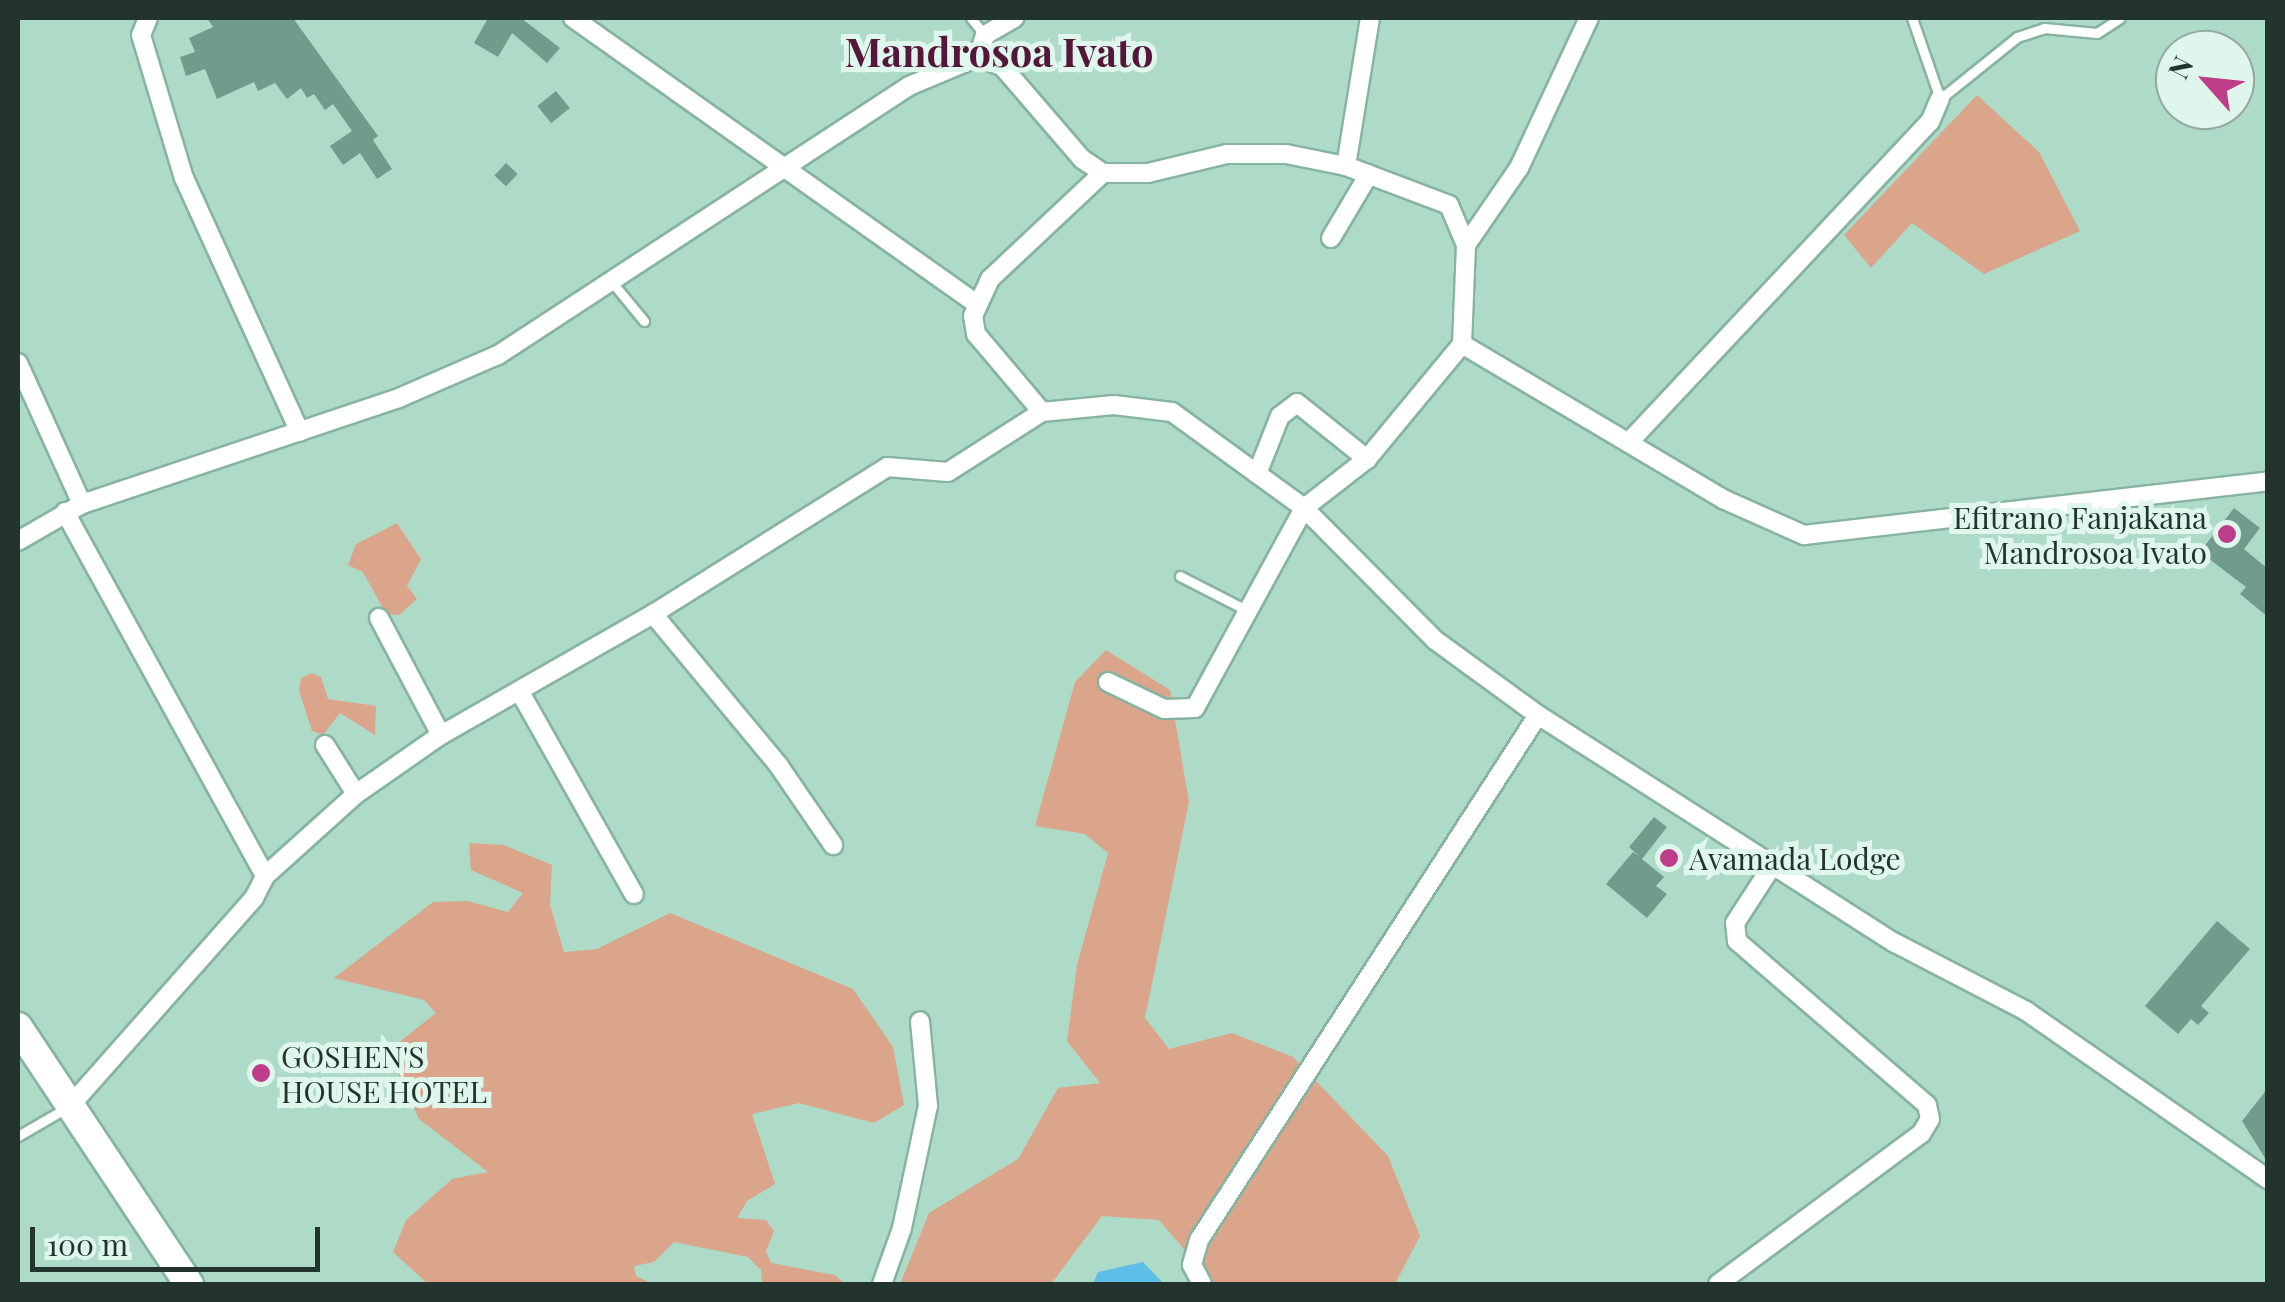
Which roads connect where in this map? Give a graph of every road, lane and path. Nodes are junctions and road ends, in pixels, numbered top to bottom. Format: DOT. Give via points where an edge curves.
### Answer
graph roads {
  1 [pos="148,18"];
  2 [pos="573,18"];
  3 [pos="971,18"];
  4 [pos="1014,18"];
  5 [pos="1370,18"];
  6 [pos="1588,18"];
  7 [pos="1912,18"];
  8 [pos="2120,18"];
  9 [pos="985,35"];
  10 [pos="978,57"];
  11 [pos="1940,99"];
  12 [pos="1346,166"];
  13 [pos="788,168"];
  14 [pos="1104,173"];
  15 [pos="1369,174"];
  16 [pos="1331,238"];
  17 [pos="1466,245"];
  18 [pos="611,281"];
  19 [pos="976,304"];
  20 [pos="644,320"];
  21 [pos="1462,344"];
  22 [pos="18,363"];
  23 [pos="1042,412"];
  24 [pos="300,432"];
  25 [pos="1629,442"];
  26 [pos="1367,458"];
  27 [pos="1257,474"];
  28 [pos="2268,481"];
  29 [pos="73,508"];
  30 [pos="1304,508"];
  31 [pos="18,541"];
  32 [pos="1180,576"];
  33 [pos="1248,610"];
  34 [pos="653,614"];
  35 [pos="379,618"];
  36 [pos="1108,682"];
  37 [pos="520,692"];
  38 [pos="1538,715"];
  39 [pos="440,735"];
  40 [pos="325,746"];
  41 [pos="356,794"];
  42 [pos="833,845"];
  43 [pos="1774,864"];
  44 [pos="264,876"];
  45 [pos="634,894"];
  46 [pos="920,1021"];
  47 [pos="18,1027"];
  48 [pos="70,1106"];
  49 [pos="18,1136"];
  50 [pos="2268,1179"];
  51 [pos="189,1284"];
  52 [pos="882,1284"];
  53 [pos="1202,1284"];
  54 [pos="1718,1284"];
  1 -- 24 [label="street" via="141,35 184,178"];
  2 -- 13 [label="street"];
  3 -- 9 [label="lane"];
  4 -- 9 [label="street"];
  5 -- 12 [label="street"];
  6 -- 17 [label="street" via="1519,168"];
  7 -- 11 [label="lane"];
  8 -- 11 [label="lane" via="2096,32 2044,28 2017,37"];
  9 -- 10 [label="street"];
  10 -- 13 [label="street" via="909,86"];
  10 -- 14 [label="street" via="1002,66 1082,159"];
  11 -- 25 [label="street" via="1930,122"];
  12 -- 14 [label="street" via="1286,154 1227,154 1148,173"];
  12 -- 15 [label="street"];
  13 -- 18 [label="street"];
  13 -- 19 [label="street"];
  14 -- 19 [label="street" via="990,278"];
  15 -- 16 [label="street"];
  15 -- 17 [label="street" via="1449,205"];
  17 -- 21 [label="street"];
  18 -- 20 [label="lane"];
  18 -- 24 [label="street" via="498,355"];
  19 -- 23 [label="street" via="976,334"];
  21 -- 25 [label="street"];
  21 -- 26 [label="street"];
  22 -- 29 [label="street"];
  23 -- 27 [label="street" via="1114,405 1172,412"];
  23 -- 34 [label="street" via="948,472 887,466"];
  24 -- 29 [label="street"];
  25 -- 28 [label="street" via="1761,520 1804,535"];
  26 -- 27 [label="street" via="1297,403 1280,416"];
  26 -- 30 [label="street"];
  27 -- 30 [label="street"];
  29 -- 31 [label="street"];
  29 -- 44 [label="street" via="92,571 146,650"];
  30 -- 33 [label="street"];
  30 -- 38 [label="street" via="1435,640"];
  32 -- 33 [label="lane"];
  33 -- 36 [label="street" via="1196,708 1164,710"];
  34 -- 37 [label="street"];
  34 -- 42 [label="street" via="778,766"];
  35 -- 39 [label="street"];
  37 -- 39 [label="street"];
  37 -- 45 [label="street"];
  38 -- 43 [label="street"];
  38 -- 53 [label="street" via="1199,1240 1192,1264"];
  39 -- 41 [label="street"];
  40 -- 41 [label="street"];
  41 -- 44 [label="street"];
  43 -- 50 [label="street" via="1895,944 2026,1011"];
  43 -- 54 [label="street" via="1735,924 1736,941 1926,1105 1930,1119 1921,1134"];
  44 -- 48 [label="street" via="254,898"];
  46 -- 52 [label="street" via="928,1106 902,1228"];
  47 -- 48 [label="main road"];
  48 -- 49 [label="lane"];
  48 -- 51 [label="main road"];
}
